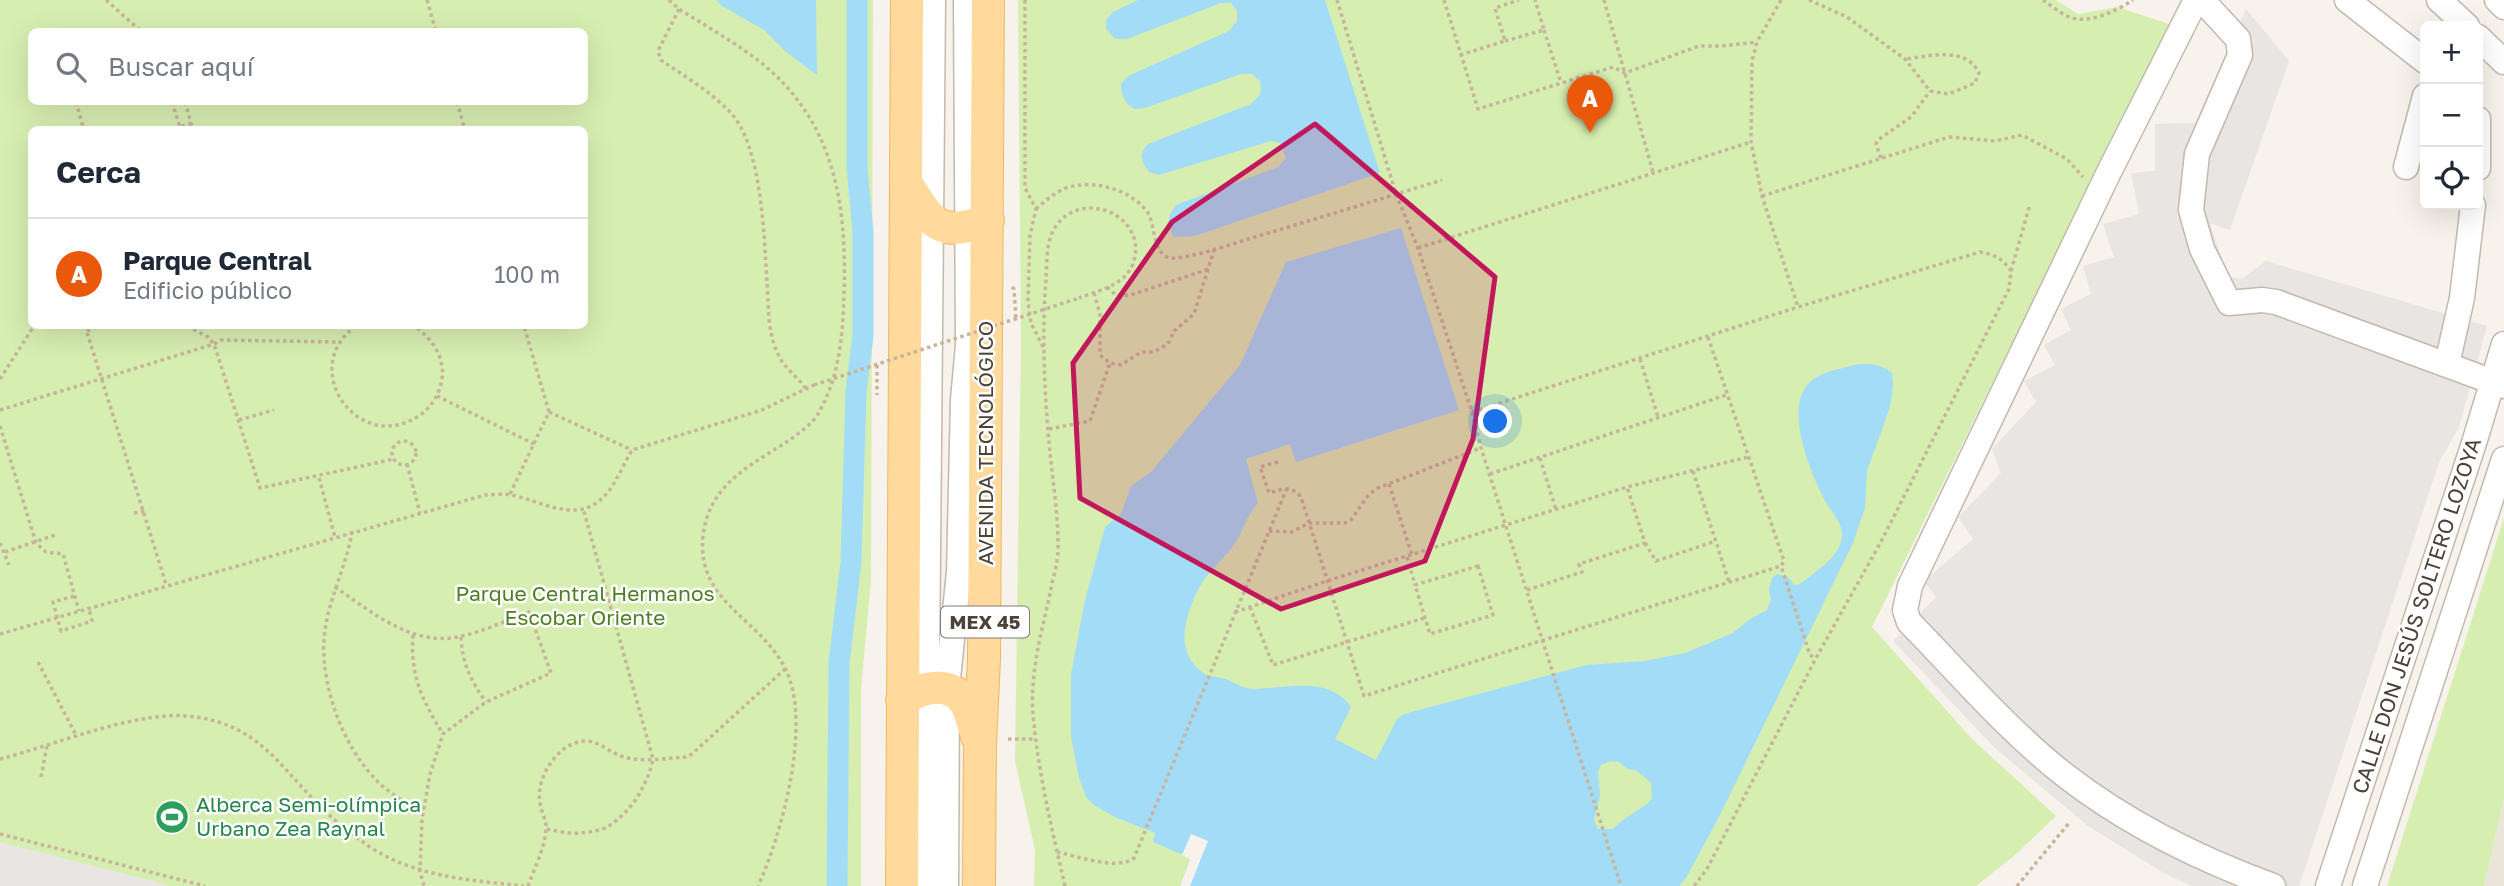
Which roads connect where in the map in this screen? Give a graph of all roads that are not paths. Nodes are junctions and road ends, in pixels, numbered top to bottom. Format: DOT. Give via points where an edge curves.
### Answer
graph roads {
  1 [pos="907,0"];
  2 [pos="933,0"];
  3 [pos="966,0"];
  4 [pos="988,0"];
  5 [pos="2196,0"];
  6 [pos="2202,0"];
  7 [pos="2347,0"];
  8 [pos="2440,0"];
  9 [pos="2497,0"];
  10 [pos="2504,6"];
  11 [pos="2462,21"];
  12 [pos="2483,42"];
  13 [pos="2420,57"];
  14 [pos="2504,62"];
  15 [pos="2420,115"];
  16 [pos="2406,167"];
  17 [pos="906,184"];
  18 [pos="2472,210"];
  19 [pos="932,219"];
  20 [pos="977,224"];
  21 [pos="2504,344"];
  22 [pos="2447,364"];
  23 [pos="2498,384"];
  24 [pos="2474,443"];
  25 [pos="2504,458"];
  26 [pos="925,692"];
  27 [pos="994,742"];
  28 [pos="902,886"];
  29 [pos="925,886"];
  30 [pos="946,886"];
  31 [pos="979,886"];
  32 [pos="2273,886"];
  33 [pos="2328,886"];
  34 [pos="2365,886"];
  1 -- 17 [label="main road"];
  2 -- 19 [label="street"];
  3 -- 20 [label="street"];
  4 -- 20 [label="main road, AVENIDA TECNOLÓGICO / MEX 45"];
  5 -- 32 [label="street" via="1910,586 1905,610 1909,622 2064,775 2166,840"];
  6 -- 22 [label="street" via="2238,40 2240,55 2197,154 2191,210 2202,249 2229,303 2276,302"];
  7 -- 13 [label="street"];
  8 -- 11 [label="street"];
  9 -- 10 [label="street"];
  12 -- 14 [label="street"];
  15 -- 16 [label="street"];
  17 -- 19 [label="main road"];
  17 -- 26 [label="main road"];
  18 -- 22 [label="street" via="2462,298"];
  19 -- 20 [label="main road" via="950,229"];
  19 -- 26 [label="street"];
  20 -- 26 [label="street" via="963,400 959,572"];
  20 -- 27 [label="main road, AVENIDA TECNOLÓGICO / MEX 45" via="984,659"];
  21 -- 23 [label="street, CALLE DON JESÚS SOLTERO LOZOYA"];
  22 -- 23 [label="street"];
  23 -- 24 [label="street, CALLE DON JESÚS SOLTERO LOZOYA"];
  24 -- 25 [label="street"];
  24 -- 33 [label="street, CALLE DON JESÚS SOLTERO LOZOYA"];
  25 -- 34 [label="street, CALLE DON JESÚS SOLTERO LOZOYA"];
  26 -- 27 [label="main road" via="957,694"];
  26 -- 28 [label="main road"];
  26 -- 29 [label="street"];
  26 -- 30 [label="street"];
  27 -- 31 [label="main road, AVENIDA TECNOLÓGICO / MEX 45"];
}
